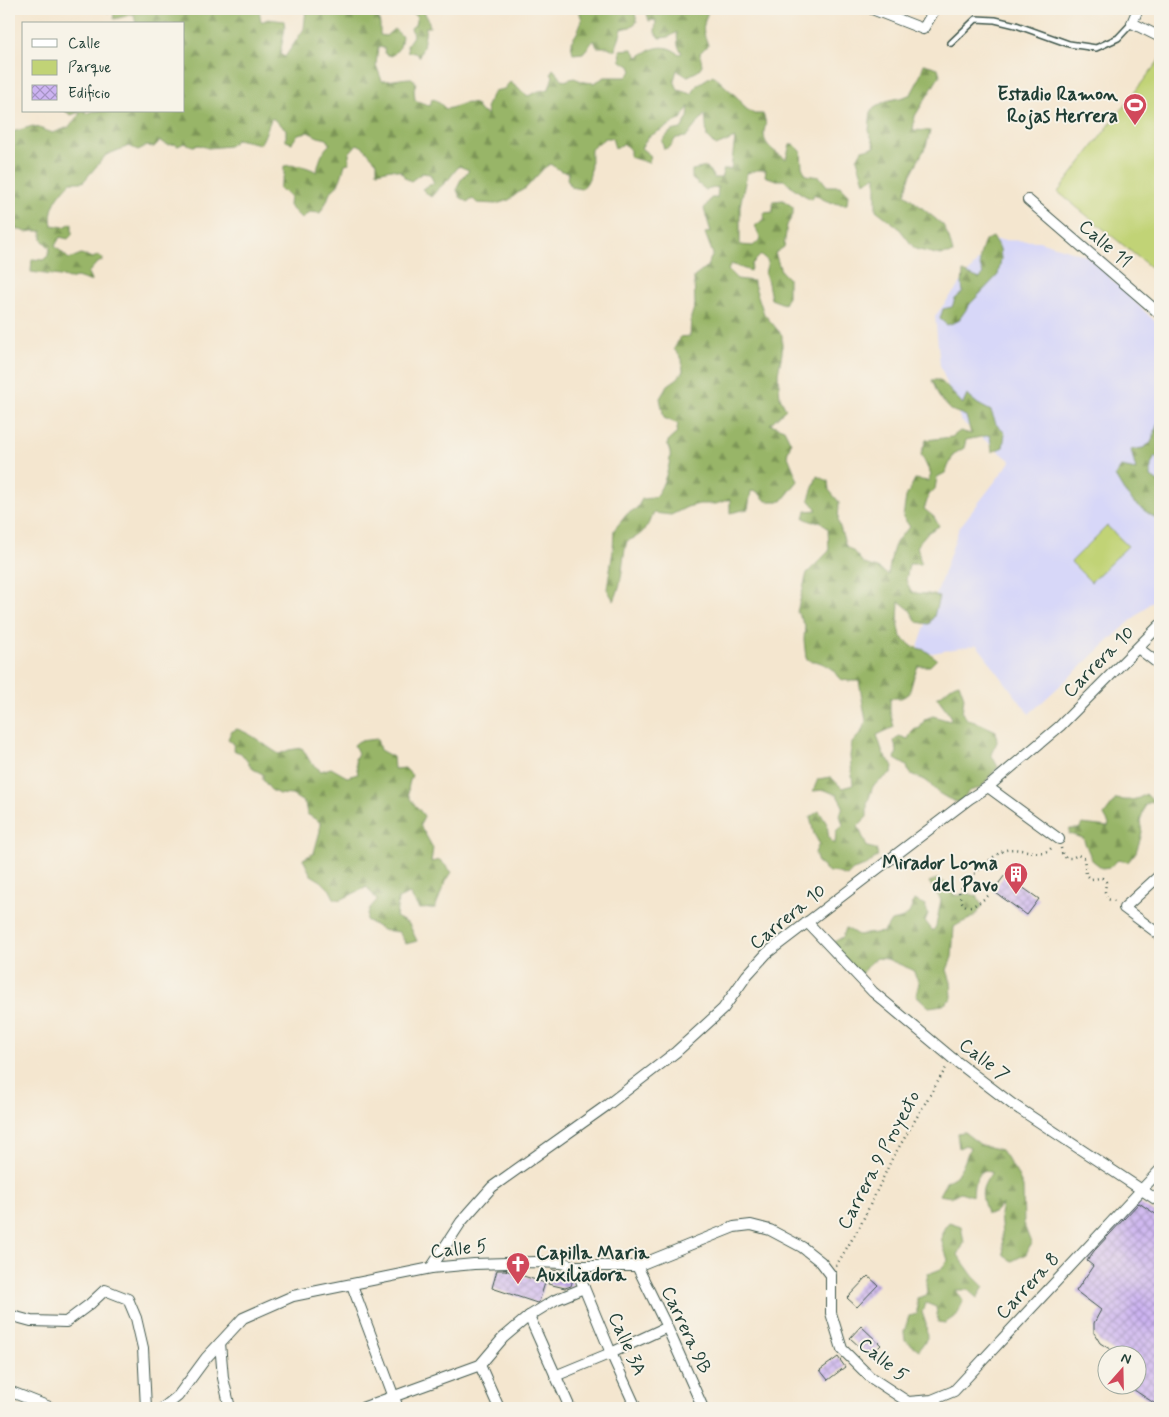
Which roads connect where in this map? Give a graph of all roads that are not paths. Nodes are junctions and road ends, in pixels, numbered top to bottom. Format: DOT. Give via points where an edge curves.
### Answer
graph roads {
  1 [pos="872,9"];
  2 [pos="935,9"];
  3 [pos="1138,9"];
  4 [pos="1132,23"];
  5 [pos="1160,37"];
  6 [pos="951,43"];
  7 [pos="1028,200"];
  8 [pos="1160,314"];
  9 [pos="1160,625"];
  10 [pos="1138,648"];
  11 [pos="1160,665"];
  12 [pos="988,787"];
  13 [pos="1059,838"];
  14 [pos="1160,875"];
  15 [pos="808,922"];
  16 [pos="1160,935"];
  17 [pos="1160,1170"];
  18 [pos="1142,1190"];
  19 [pos="1160,1202"];
  20 [pos="575,1266"];
  21 [pos="637,1266"];
  22 [pos="431,1268"];
  23 [pos="352,1285"];
  24 [pos="584,1288"];
  25 [pos="9,1315"];
  26 [pos="529,1316"];
  27 [pos="667,1327"];
  28 [pos="220,1343"];
  29 [pos="611,1353"];
  30 [pos="480,1365"];
  31 [pos="555,1376"];
  32 [pos="9,1391"];
  33 [pos="394,1397"];
  34 [pos="905,1405"];
  35 [pos="52,1408"];
  36 [pos="146,1408"];
  37 [pos="163,1408"];
  38 [pos="230,1408"];
  39 [pos="362,1408"];
  40 [pos="398,1408"];
  41 [pos="498,1408"];
  42 [pos="570,1408"];
  43 [pos="636,1408"];
  44 [pos="703,1408"];
  1 -- 2 [label="street" via="922,29"];
  3 -- 4 [label="street"];
  4 -- 5 [label="street"];
  4 -- 6 [label="lane" via="1118,38 1096,48 1069,44 1016,25 976,19"];
  7 -- 8 [label="street, Calle 11"];
  9 -- 10 [label="street, Carrera 10"];
  10 -- 11 [label="street"];
  10 -- 12 [label="street, Carrera 10" via="1060,726"];
  12 -- 13 [label="street"];
  12 -- 15 [label="street, Carrera 10"];
  14 -- 16 [label="street" via="1124,908"];
  15 -- 18 [label="street, Calle 7" via="873,992 952,1058 1012,1104"];
  15 -- 22 [label="street, Carrera 10" via="767,953 723,1009 676,1052 492,1187 461,1222"];
  17 -- 18 [label="street, Carrera 8"];
  18 -- 19 [label="street, Calle 7"];
  18 -- 34 [label="street, Carrera 8" via="954,1391 932,1400"];
  20 -- 21 [label="street, Calle 5"];
  20 -- 22 [label="street, Calle 5" via="536,1262"];
  20 -- 24 [label="street, Calle 3A"];
  21 -- 27 [label="street, Carrera 9B"];
  21 -- 34 [label="street, Calle 5" via="734,1227 751,1225 770,1230 802,1247 821,1262 831,1275 831,1313 842,1349"];
  22 -- 23 [label="street, Calle 5"];
  23 -- 28 [label="street, Calle 5" via="293,1296 243,1318"];
  23 -- 33 [label="street"];
  24 -- 26 [label="street"];
  24 -- 29 [label="street, Calle 3A"];
  25 -- 36 [label="street" via="31,1321 66,1322 105,1290 128,1299 143,1348"];
  26 -- 30 [label="street" via="503,1338"];
  26 -- 31 [label="street"];
  27 -- 29 [label="street"];
  27 -- 44 [label="street, Carrera 9B"];
  28 -- 37 [label="street, Calle 5" via="178,1396"];
  28 -- 38 [label="street"];
  29 -- 31 [label="street"];
  29 -- 43 [label="street, Calle 3A"];
  30 -- 33 [label="street"];
  30 -- 41 [label="street"];
  31 -- 42 [label="street"];
  32 -- 35 [label="street"];
  33 -- 39 [label="street"];
  33 -- 40 [label="street"];
}
